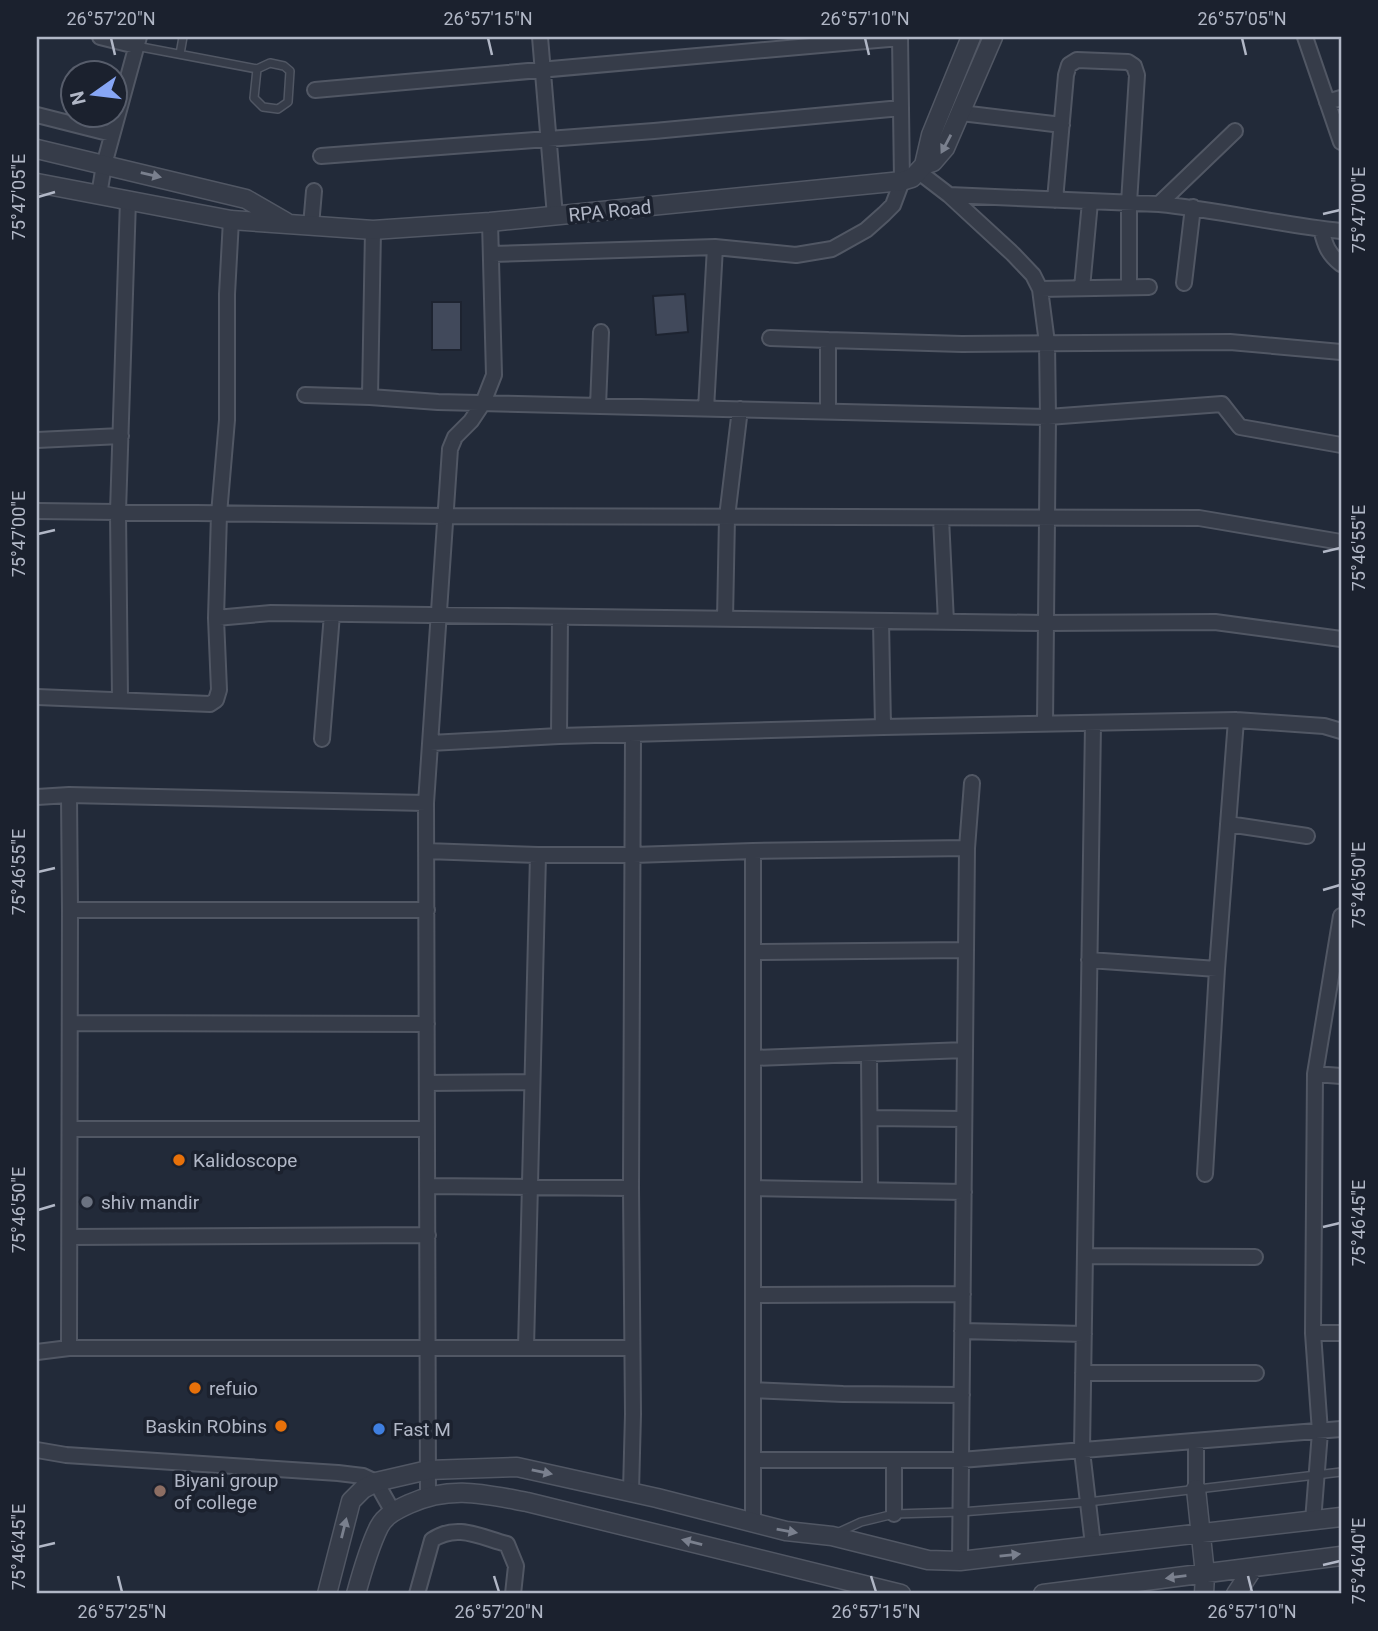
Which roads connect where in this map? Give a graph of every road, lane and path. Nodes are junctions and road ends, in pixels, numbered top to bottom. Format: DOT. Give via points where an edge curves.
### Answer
graph roads {
  1 [pos="100,37"];
  2 [pos="183,37"];
  3 [pos="540,37"];
  4 [pos="900,37"];
  5 [pos="971,37"];
  6 [pos="993,37"];
  7 [pos="1305,37"];
  8 [pos="138,41"];
  9 [pos="180,54"];
  10 [pos="257,69"];
  11 [pos="543,69"];
  12 [pos="315,90"];
  13 [pos="1334,100"];
  14 [pos="901,108"];
  15 [pos="961,114"];
  16 [pos="37,115"];
  17 [pos="1062,125"];
  18 [pos="1235,131"];
  19 [pos="113,134"];
  20 [pos="549,139"];
  21 [pos="1341,142"];
  22 [pos="37,149"];
  23 [pos="321,156"];
  24 [pos="104,165"];
  25 [pos="922,168"];
  26 [pos="902,181"];
  27 [pos="37,183"];
  28 [pos="314,191"];
  29 [pos="99,195"];
  30 [pos="949,195"];
  31 [pos="128,200"];
  32 [pos="1055,200"];
  33 [pos="1090,202"];
  34 [pos="1129,203"];
  35 [pos="1159,204"];
  36 [pos="1193,207"];
  37 [pos="555,216"];
  38 [pos="231,220"];
  39 [pos="490,222"];
  40 [pos="289,224"];
  41 [pos="311,226"];
  42 [pos="1321,229"];
  43 [pos="373,230"];
  44 [pos="1341,231"];
  45 [pos="715,247"];
  46 [pos="492,254"];
  47 [pos="1341,264"];
  48 [pos="1184,283"];
  49 [pos="1129,287"];
  50 [pos="1149,287"];
  51 [pos="1082,288"];
  52 [pos="1040,289"];
  53 [pos="601,332"];
  54 [pos="770,338"];
  55 [pos="828,340"];
  56 [pos="1047,342"];
  57 [pos="1341,352"];
  58 [pos="304,395"];
  59 [pos="370,397"];
  60 [pos="483,403"];
  61 [pos="598,406"];
  62 [pos="706,408"];
  63 [pos="740,410"];
  64 [pos="828,412"];
  65 [pos="1048,417"];
  66 [pos="121,436"];
  67 [pos="37,440"];
  68 [pos="1341,444"];
  69 [pos="37,511"];
  70 [pos="118,512"];
  71 [pos="219,514"];
  72 [pos="446,516"];
  73 [pos="727,517"];
  74 [pos="941,518"];
  75 [pos="1046,518"];
  76 [pos="1341,542"];
  77 [pos="332,614"];
  78 [pos="439,616"];
  79 [pos="560,617"];
  80 [pos="216,618"];
  81 [pos="725,619"];
  82 [pos="881,621"];
  83 [pos="946,622"];
  84 [pos="1045,623"];
  85 [pos="1341,639"];
  86 [pos="37,697"];
  87 [pos="120,699"];
  88 [pos="1236,720"];
  89 [pos="1045,723"];
  90 [pos="1093,724"];
  91 [pos="883,727"];
  92 [pos="1341,731"];
  93 [pos="633,735"];
  94 [pos="559,736"];
  95 [pos="322,739"];
  96 [pos="430,743"];
  97 [pos="972,783"];
  98 [pos="69,795"];
  99 [pos="37,797"];
  100 [pos="426,803"];
  101 [pos="1228,824"];
  102 [pos="1307,836"];
  103 [pos="967,848"];
  104 [pos="753,850"];
  105 [pos="426,851"];
  106 [pos="538,855"];
  107 [pos="634,855"];
  108 [pos="70,910"];
  109 [pos="426,910"];
  110 [pos="1341,916"];
  111 [pos="966,950"];
  112 [pos="753,952"];
  113 [pos="1089,960"];
  114 [pos="1217,969"];
  115 [pos="1335,987"];
  116 [pos="70,1023"];
  117 [pos="427,1024"];
  118 [pos="965,1050"];
  119 [pos="869,1054"];
  120 [pos="753,1058"];
  121 [pos="1315,1074"];
  122 [pos="1341,1076"];
  123 [pos="533,1082"];
  124 [pos="427,1083"];
  125 [pos="870,1118"];
  126 [pos="964,1119"];
  127 [pos="70,1129"];
  128 [pos="427,1129"];
  129 [pos="1205,1174"];
  130 [pos="427,1186"];
  131 [pos="530,1188"];
  132 [pos="631,1188"];
  133 [pos="753,1188"];
  134 [pos="870,1190"];
  135 [pos="964,1192"];
  136 [pos="428,1235"];
  137 [pos="70,1237"];
  138 [pos="1085,1256"];
  139 [pos="1255,1257"];
  140 [pos="963,1294"];
  141 [pos="753,1295"];
  142 [pos="962,1331"];
  143 [pos="1313,1333"];
  144 [pos="1341,1333"];
  145 [pos="1084,1334"];
  146 [pos="428,1347"];
  147 [pos="526,1348"];
  148 [pos="632,1348"];
  149 [pos="69,1349"];
  150 [pos="37,1352"];
  151 [pos="1083,1373"];
  152 [pos="1256,1373"];
  153 [pos="753,1391"];
  154 [pos="962,1395"];
  155 [pos="1341,1429"];
  156 [pos="1320,1432"];
  157 [pos="1196,1441"];
  158 [pos="37,1450"];
  159 [pos="1082,1451"];
  160 [pos="894,1460"];
  161 [pos="961,1460"];
  162 [pos="753,1461"];
  163 [pos="428,1470"];
  164 [pos="1341,1472"];
  165 [pos="1317,1475"];
  166 [pos="376,1482"];
  167 [pos="1196,1489"];
  168 [pos="631,1491"];
  169 [pos="428,1495"];
  170 [pos="1088,1502"];
  171 [pos="393,1512"];
  172 [pos="961,1512"];
  173 [pos="894,1514"];
  174 [pos="1341,1517"];
  175 [pos="1313,1521"];
  176 [pos="753,1523"];
  177 [pos="1201,1533"];
  178 [pos="832,1536"];
  179 [pos="1093,1545"];
  180 [pos="1341,1556"];
  181 [pos="961,1560"];
  182 [pos="1253,1568"];
  183 [pos="1205,1574"];
  184 [pos="327,1594"];
  185 [pos="356,1594"];
  186 [pos="417,1594"];
  187 [pos="513,1594"];
  188 [pos="901,1594"];
  189 [pos="1042,1594"];
  190 [pos="1204,1594"];
  191 [pos="1236,1594"];
  1 -- 8 [label="street"];
  2 -- 9 [label="lane"];
  3 -- 11 [label="street"];
  4 -- 11 [label="street"];
  4 -- 14 [label="street"];
  5 -- 25 [label="street"];
  6 -- 15 [label="street, RPA Road"];
  7 -- 13 [label="street"];
  8 -- 9 [label="lane"];
  8 -- 19 [label="street"];
  9 -- 10 [label="lane"];
  10 -- 10 [label="lane" via="270,63 290,71 285,106 270,109 257,102"];
  11 -- 12 [label="street"];
  11 -- 20 [label="street"];
  13 -- 21 [label="street"];
  14 -- 20 [label="street"];
  14 -- 26 [label="street"];
  15 -- 17 [label="street"];
  15 -- 25 [label="street, RPA Road, one-way" via="939,158"];
  16 -- 19 [label="street"];
  17 -- 32 [label="street"];
  17 -- 34 [label="street" via="1069,65 1077,60 1134,66"];
  18 -- 35 [label="street"];
  19 -- 24 [label="street"];
  20 -- 23 [label="street"];
  20 -- 37 [label="street"];
  22 -- 24 [label="street, RPA Road"];
  24 -- 29 [label="street"];
  24 -- 40 [label="street, RPA Road, one-way" via="246,199"];
  25 -- 26 [label="street, RPA Road"];
  25 -- 30 [label="street"];
  26 -- 37 [label="street, RPA Road"];
  26 -- 45 [label="street" via="884,215 832,249 796,255"];
  27 -- 29 [label="street, RPA Road"];
  28 -- 41 [label="street"];
  29 -- 31 [label="street, RPA Road"];
  30 -- 32 [label="street"];
  30 -- 52 [label="street" via="1013,254"];
  31 -- 38 [label="street, RPA Road"];
  31 -- 66 [label="street"];
  32 -- 33 [label="street"];
  33 -- 34 [label="street"];
  33 -- 51 [label="street"];
  34 -- 35 [label="street"];
  34 -- 49 [label="street"];
  35 -- 36 [label="street"];
  36 -- 42 [label="street"];
  36 -- 48 [label="street"];
  37 -- 39 [label="street, RPA Road"];
  38 -- 40 [label="street, RPA Road"];
  38 -- 71 [label="street" via="227,420"];
  39 -- 43 [label="street, RPA Road"];
  39 -- 46 [label="street"];
  40 -- 41 [label="street, RPA Road"];
  41 -- 43 [label="street, RPA Road"];
  42 -- 44 [label="street"];
  42 -- 47 [label="street" via="1331,256"];
  43 -- 59 [label="street"];
  45 -- 46 [label="street"];
  45 -- 62 [label="street"];
  46 -- 60 [label="street" via="494,374"];
  49 -- 50 [label="street"];
  49 -- 51 [label="street"];
  51 -- 52 [label="street"];
  52 -- 56 [label="street"];
  53 -- 61 [label="street"];
  54 -- 55 [label="street"];
  55 -- 56 [label="street"];
  55 -- 64 [label="street"];
  56 -- 57 [label="street" via="1230,342"];
  56 -- 65 [label="street"];
  58 -- 59 [label="street"];
  59 -- 60 [label="street"];
  60 -- 61 [label="street"];
  60 -- 72 [label="street" via="450,450"];
  61 -- 62 [label="street"];
  62 -- 63 [label="street"];
  63 -- 64 [label="street"];
  63 -- 73 [label="street"];
  64 -- 65 [label="street"];
  65 -- 68 [label="street" via="1222,404 1240,427"];
  65 -- 75 [label="street"];
  66 -- 67 [label="street"];
  66 -- 70 [label="street"];
  69 -- 70 [label="street"];
  70 -- 71 [label="street"];
  70 -- 87 [label="street"];
  71 -- 72 [label="street"];
  71 -- 80 [label="street"];
  72 -- 73 [label="street"];
  72 -- 78 [label="street"];
  73 -- 74 [label="street"];
  73 -- 81 [label="street"];
  74 -- 75 [label="street"];
  74 -- 83 [label="street"];
  75 -- 76 [label="street" via="1199,518"];
  75 -- 84 [label="street"];
  77 -- 78 [label="street"];
  77 -- 80 [label="street"];
  77 -- 95 [label="street"];
  78 -- 79 [label="street"];
  78 -- 96 [label="street"];
  79 -- 81 [label="street"];
  79 -- 94 [label="street"];
  80 -- 87 [label="street" via="216,700 210,704"];
  81 -- 82 [label="street"];
  82 -- 83 [label="street"];
  82 -- 91 [label="street"];
  83 -- 84 [label="street"];
  84 -- 85 [label="street" via="1215,622"];
  84 -- 89 [label="street"];
  86 -- 87 [label="street"];
  88 -- 90 [label="street"];
  88 -- 92 [label="street"];
  88 -- 101 [label="street"];
  89 -- 90 [label="street"];
  89 -- 91 [label="street"];
  90 -- 113 [label="street"];
  91 -- 93 [label="street"];
  93 -- 94 [label="street"];
  93 -- 107 [label="street"];
  94 -- 96 [label="street"];
  96 -- 100 [label="street"];
  97 -- 103 [label="street"];
  98 -- 99 [label="street"];
  98 -- 100 [label="street"];
  98 -- 108 [label="street"];
  100 -- 105 [label="street"];
  101 -- 102 [label="street"];
  101 -- 114 [label="street"];
  103 -- 104 [label="street"];
  103 -- 111 [label="street"];
  104 -- 107 [label="street"];
  104 -- 112 [label="street"];
  105 -- 106 [label="street"];
  105 -- 109 [label="street"];
  106 -- 107 [label="street"];
  106 -- 123 [label="street"];
  107 -- 132 [label="street"];
  108 -- 109 [label="street"];
  108 -- 116 [label="street"];
  109 -- 117 [label="street"];
  110 -- 115 [label="street"];
  111 -- 112 [label="street"];
  111 -- 118 [label="street"];
  112 -- 120 [label="street"];
  113 -- 114 [label="street"];
  113 -- 138 [label="street"];
  114 -- 129 [label="street"];
  115 -- 121 [label="street"];
  116 -- 117 [label="street"];
  116 -- 127 [label="street"];
  117 -- 124 [label="street"];
  118 -- 119 [label="street"];
  118 -- 126 [label="street"];
  119 -- 120 [label="street"];
  119 -- 125 [label="street"];
  120 -- 133 [label="street"];
  121 -- 122 [label="street"];
  121 -- 143 [label="street"];
  123 -- 124 [label="street"];
  123 -- 131 [label="street"];
  124 -- 128 [label="street"];
  125 -- 126 [label="street"];
  125 -- 134 [label="street"];
  126 -- 135 [label="street"];
  127 -- 128 [label="street"];
  127 -- 137 [label="street"];
  128 -- 130 [label="street"];
  130 -- 131 [label="street"];
  130 -- 136 [label="street"];
  131 -- 132 [label="street"];
  131 -- 147 [label="street"];
  132 -- 148 [label="street"];
  133 -- 134 [label="street"];
  133 -- 141 [label="street"];
  134 -- 135 [label="street"];
  135 -- 140 [label="street"];
  136 -- 137 [label="street"];
  136 -- 146 [label="street"];
  137 -- 149 [label="street"];
  138 -- 139 [label="street"];
  138 -- 145 [label="street"];
  140 -- 141 [label="street"];
  140 -- 142 [label="street"];
  141 -- 153 [label="street"];
  142 -- 145 [label="street"];
  142 -- 154 [label="street"];
  143 -- 144 [label="street"];
  143 -- 156 [label="street"];
  145 -- 151 [label="street"];
  146 -- 147 [label="street"];
  146 -- 149 [label="street"];
  146 -- 163 [label="street"];
  147 -- 148 [label="street"];
  148 -- 168 [label="street"];
  149 -- 150 [label="street"];
  151 -- 152 [label="street"];
  151 -- 159 [label="street"];
  153 -- 154 [label="street"];
  153 -- 162 [label="street"];
  154 -- 161 [label="street"];
  155 -- 156 [label="street"];
  156 -- 157 [label="street"];
  156 -- 165 [label="street"];
  157 -- 159 [label="street"];
  157 -- 167 [label="street"];
  158 -- 166 [label="street" via="338,1473"];
  159 -- 161 [label="street"];
  159 -- 170 [label="street"];
  160 -- 161 [label="street"];
  160 -- 162 [label="street"];
  160 -- 173 [label="street"];
  161 -- 172 [label="street"];
  162 -- 176 [label="street"];
  163 -- 166 [label="street"];
  163 -- 168 [label="street, one-way" via="517,1467"];
  163 -- 169 [label="street"];
  164 -- 165 [label="lane"];
  165 -- 167 [label="lane"];
  165 -- 175 [label="street"];
  166 -- 171 [label="street"];
  184 -- 166 [label="street, one-way" via="351,1501"];
  167 -- 170 [label="lane"];
  167 -- 177 [label="street"];
  168 -- 176 [label="street"];
  169 -- 171 [label="street"];
  188 -- 169 [label="street, one-way" via="527,1502 477,1492"];
  170 -- 172 [label="lane"];
  170 -- 179 [label="street"];
  171 -- 185 [label="street" via="380,1525"];
  172 -- 173 [label="lane"];
  172 -- 181 [label="street"];
  173 -- 178 [label="lane"];
  174 -- 175 [label="street"];
  175 -- 177 [label="street"];
  176 -- 178 [label="street, one-way"];
  177 -- 179 [label="street"];
  177 -- 183 [label="street"];
  178 -- 181 [label="street" via="928,1560"];
  181 -- 179 [label="street, one-way"];
  180 -- 182 [label="street"];
  182 -- 183 [label="street"];
  182 -- 191 [label="street"];
  183 -- 189 [label="street, one-way"];
  183 -- 190 [label="street"];
  186 -- 187 [label="street" via="432,1540 455,1530 507,1544 516,1566"];
}
